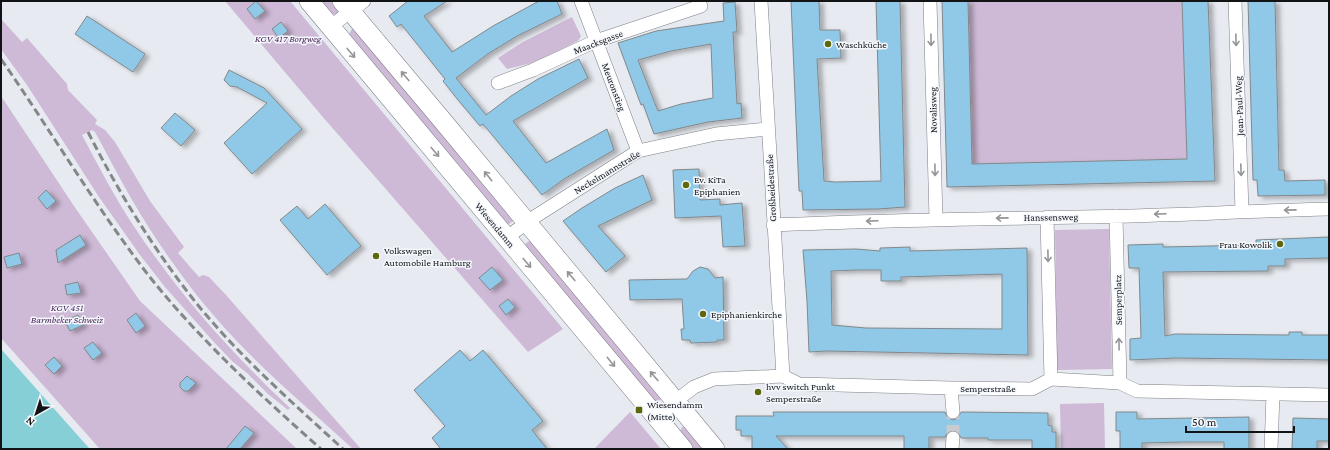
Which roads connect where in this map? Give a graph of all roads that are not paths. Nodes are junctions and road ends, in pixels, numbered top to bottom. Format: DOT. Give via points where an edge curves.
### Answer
graph roads {
  1 [pos="309,1"];
  2 [pos="581,1"];
  3 [pos="761,1"];
  4 [pos="930,1"];
  5 [pos="1235,1"];
  6 [pos="352,4"];
  7 [pos="701,6"];
  8 [pos="330,27"];
  9 [pos="596,41"];
  10 [pos="498,83"];
  11 [pos="768,129"];
  12 [pos="638,151"];
  13 [pos="1329,209"];
  14 [pos="1242,211"];
  15 [pos="1116,216"];
  16 [pos="1047,217"];
  17 [pos="936,219"];
  18 [pos="527,223"];
  19 [pos="773,225"];
  20 [pos="506,238"];
  21 [pos="783,376"];
  22 [pos="1051,379"];
  23 [pos="1120,383"];
  24 [pos="951,388"];
  25 [pos="1273,394"];
  26 [pos="1329,395"];
  27 [pos="676,401"];
  28 [pos="953,412"];
  29 [pos="658,418"];
  30 [pos="683,449"];
  31 [pos="715,449"];
  32 [pos="1272,449"];
  1 -- 8 [label="street, Wiesendamm"];
  2 -- 9 [label="street, Meuronstieg"];
  3 -- 11 [label="street, Großheidestraße"];
  4 -- 17 [label="street, Novalisweg, one-way"];
  5 -- 14 [label="street, Jean-Paul-Weg, one-way"];
  6 -- 8 [label="street"];
  18 -- 6 [label="street, one-way"];
  7 -- 9 [label="street, Maacksgasse"];
  8 -- 20 [label="street, Wiesendamm, one-way"];
  9 -- 10 [label="street, Maacksgasse"];
  9 -- 12 [label="street, Meuronstieg"];
  11 -- 12 [label="street, Neckelmannstraße" via="716,134"];
  11 -- 19 [label="street, Großheidestraße"];
  12 -- 18 [label="street, Neckelmannstraße"];
  13 -- 14 [label="street, Hanssensweg, one-way"];
  14 -- 15 [label="street, Hanssensweg, one-way"];
  15 -- 16 [label="street, Hanssensweg"];
  23 -- 15 [label="street, Semperplatz, one-way"];
  16 -- 17 [label="street, Hanssensweg, one-way"];
  16 -- 22 [label="street, one-way"];
  17 -- 19 [label="street, Hanssensweg, one-way"];
  18 -- 20 [label="street, Neckelmannstraße"];
  27 -- 18 [label="street, one-way"];
  19 -- 21 [label="street, Großheidestraße"];
  20 -- 29 [label="street, Wiesendamm, one-way"];
  21 -- 24 [label="street, Semperstraße" via="799,384"];
  21 -- 27 [label="street, Semperstraße" via="714,379 694,387"];
  22 -- 23 [label="street"];
  22 -- 24 [label="street, Semperstraße" via="1032,389"];
  23 -- 25 [label="street" via="1138,391"];
  24 -- 28 [label="street"];
  25 -- 26 [label="street"];
  25 -- 32 [label="street"];
  27 -- 29 [label="street, Semperstraße"];
  27 -- 31 [label="street"];
  29 -- 30 [label="street, Wiesendamm"];
}
